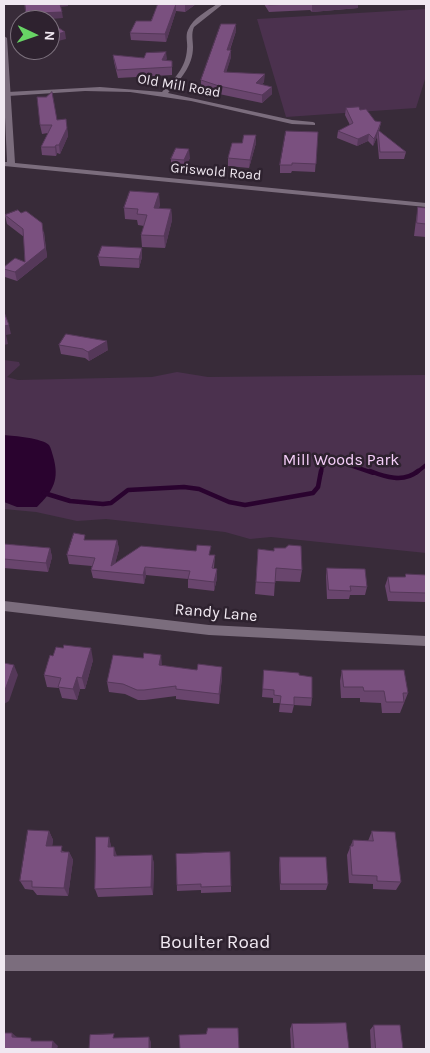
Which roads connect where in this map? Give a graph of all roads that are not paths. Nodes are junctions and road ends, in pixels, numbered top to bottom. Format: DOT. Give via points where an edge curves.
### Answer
graph roads {
  1 [pos="220,4"];
  2 [pos="4,38"];
  3 [pos="164,93"];
  4 [pos="8,94"];
  5 [pos="313,124"];
  6 [pos="8,165"];
  7 [pos="426,205"];
  8 [pos="4,606"];
  9 [pos="426,641"];
  10 [pos="4,963"];
  11 [pos="426,963"];
  1 -- 3 [label="street" via="191,28 190,59"];
  2 -- 4 [label="street"];
  3 -- 4 [label="street, Old Mill Road" via="107,89"];
  3 -- 5 [label="street, Old Mill Road"];
  4 -- 6 [label="street"];
  6 -- 7 [label="street, Griswold Road"];
  8 -- 9 [label="street, Randy Lane" via="209,630"];
  10 -- 11 [label="street, Boulter Road"];
}
